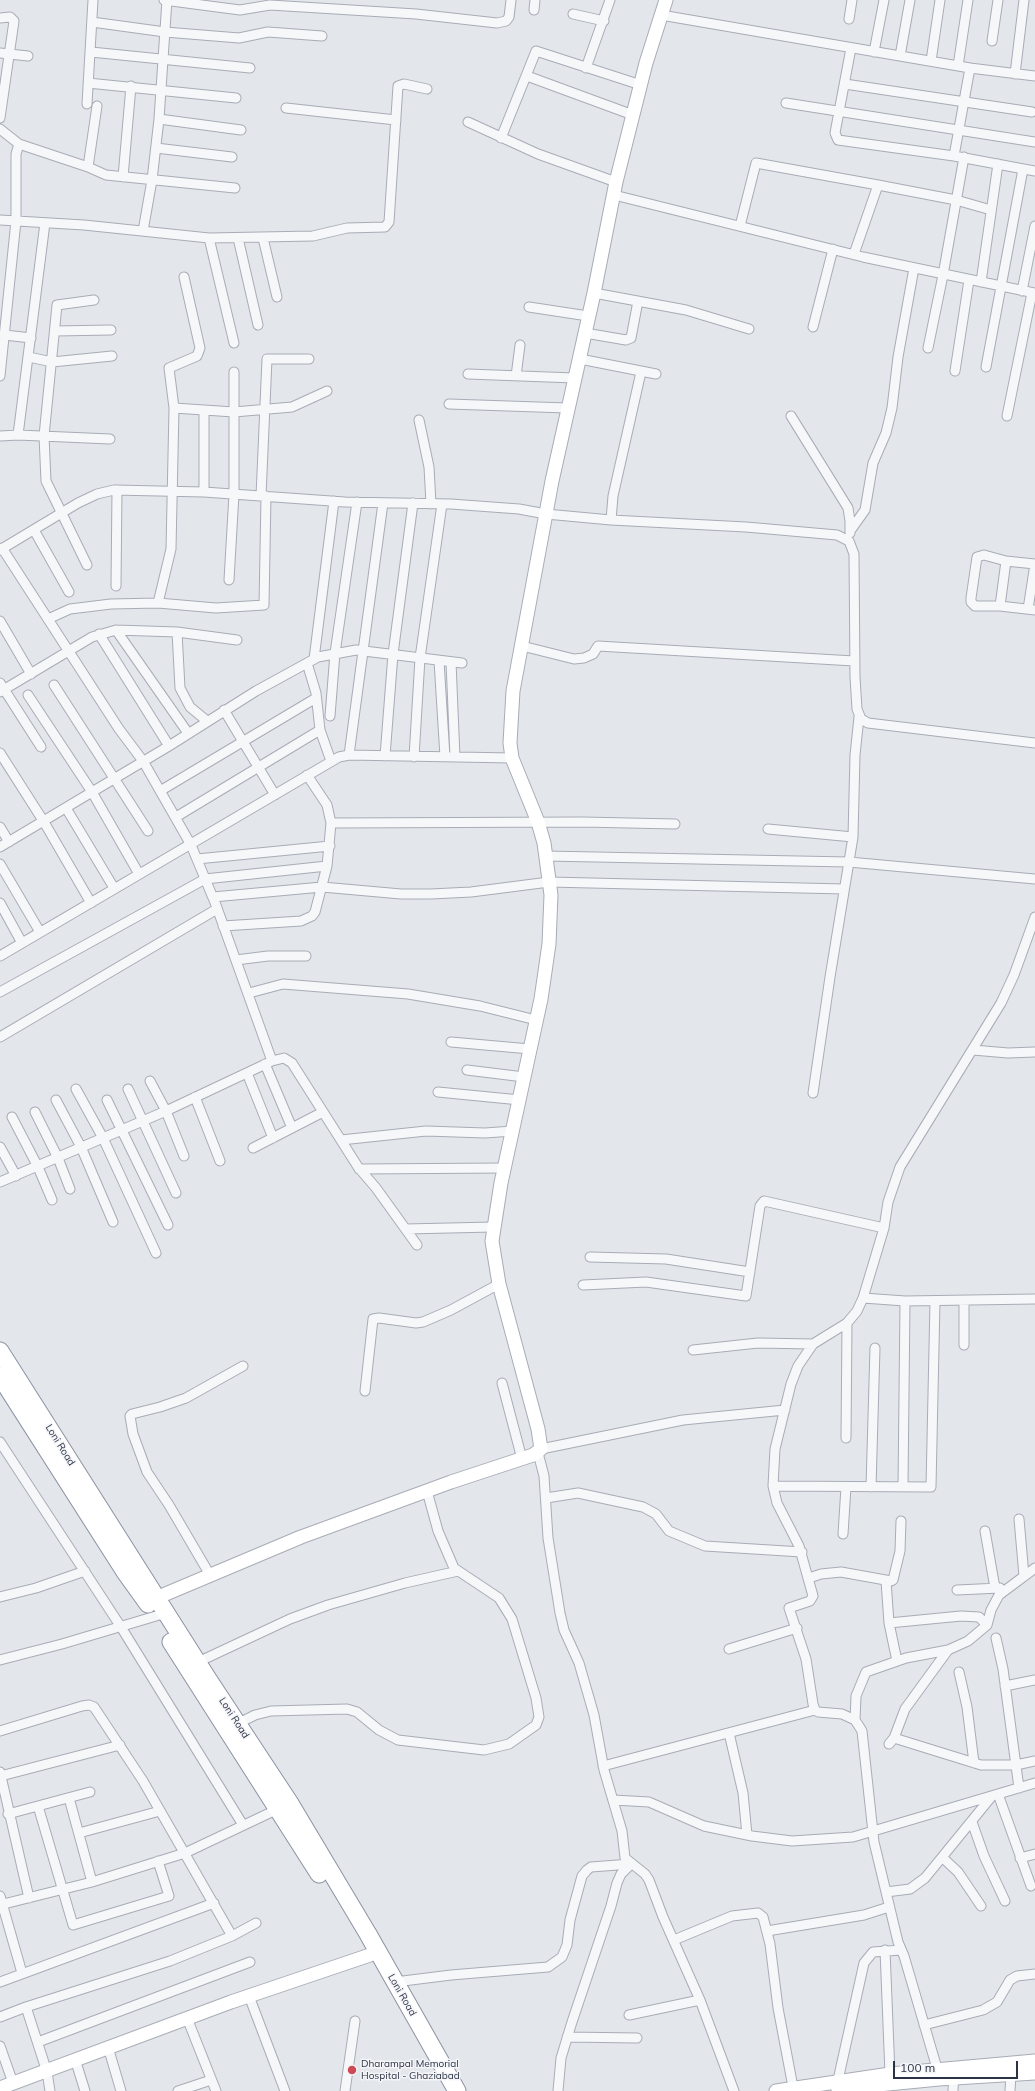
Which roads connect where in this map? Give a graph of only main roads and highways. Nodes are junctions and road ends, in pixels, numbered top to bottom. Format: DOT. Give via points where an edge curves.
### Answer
graph roads {
  1 [pos="0,1351"];
  2 [pos="0,1376"];
  3 [pos="15,1388"];
  4 [pos="161,1615"];
  5 [pos="233,1727"];
  6 [pos="444,2091"];
  7 [pos="457,2091"];
  1 -- 3 [label="highway, Loni Road"];
  2 -- 3 [label="highway, Loni Road"];
  3 -- 4 [label="highway, Loni Road"];
  4 -- 5 [label="highway, Loni Road"];
  4 -- 5 [label="highway, Loni Road" via="198,1662"];
  5 -- 6 [label="highway, Loni Road" via="278,1809 370,1955"];
  5 -- 7 [label="highway, Loni Road" via="291,1805"];
}
